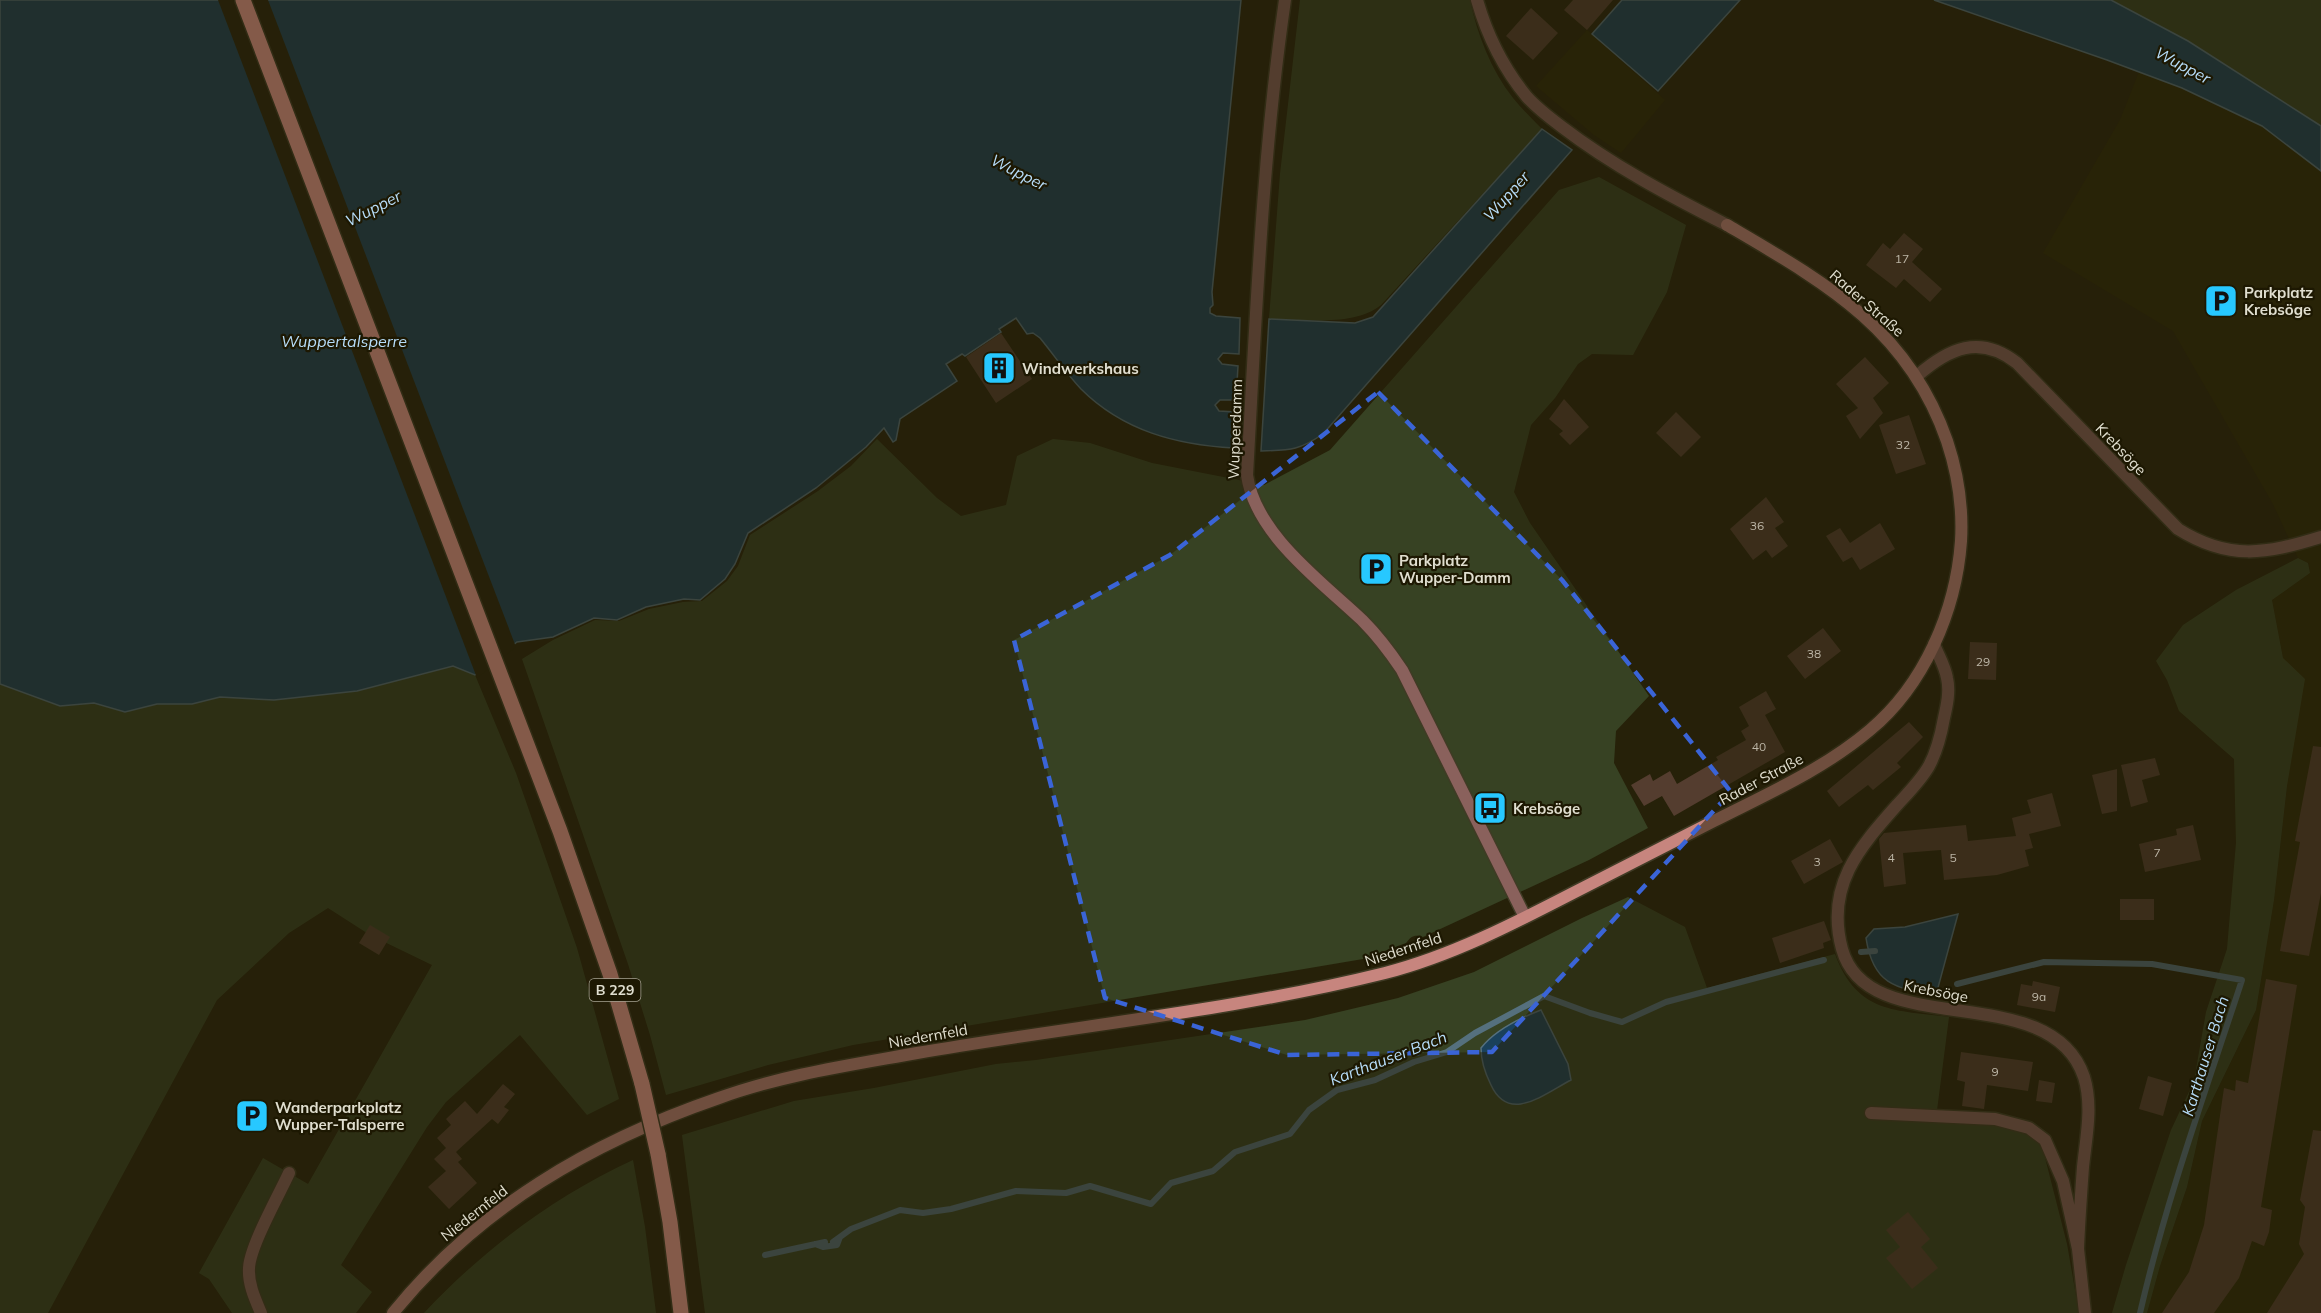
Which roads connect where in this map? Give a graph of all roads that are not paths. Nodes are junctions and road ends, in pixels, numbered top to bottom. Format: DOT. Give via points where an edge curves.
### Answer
graph roads {
  1 [pos="243,0"];
  2 [pos="1285,0"];
  3 [pos="1477,0"];
  4 [pos="1917,376"];
  5 [pos="2321,537"];
  6 [pos="1934,644"];
  7 [pos="1525,917"];
  8 [pos="1871,1113"];
  9 [pos="289,1173"];
  10 [pos="2078,1249"];
  11 [pos="261,1313"];
  12 [pos="393,1313"];
  13 [pos="681,1313"];
  14 [pos="2085,1313"];
  1 -- 13 [label="main road, B 229, bridge" via="610,974 658,1154"];
  2 -- 7 [label="street, Wupperdamm" via="1269,129 1256,306 1247,475 1253,501 1293,557 1362,620 1402,670"];
  3 -- 4 [label="street, Rader Straße" via="1505,66 1528,98 1550,117 1585,145 1656,189 1727,225 1847,301 1880,330"];
  4 -- 5 [label="street, Krebsöge" via="1934,361 1961,349 1981,346 2000,352 2017,363 2178,529 2192,538 2237,553 2266,551"];
  4 -- 6 [label="street, Rader Straße" via="1952,456 1962,513 1954,587"];
  6 -- 7 [label="street, Rader Straße" via="1885,716 1838,754"];
  6 -- 10 [label="street, Krebsöge" via="1948,684 1938,746 1923,776 1866,839 1853,861 1839,895 1840,941 1854,973 1882,994 2023,1023 2050,1035 2072,1056 2084,1078 2088,1107"];
  7 -- 12 [label="street, Niedernfeld" via="1419,963 1308,991 858,1063 720,1097 623,1136 539,1182 457,1244"];
  8 -- 10 [label="street, Krebsöge" via="1995,1119 2029,1128 2045,1140 2054,1159"];
  9 -- 11 [label="street" via="249,1267 250,1284"];
  10 -- 14 [label="street, Krebsöge"];
}
